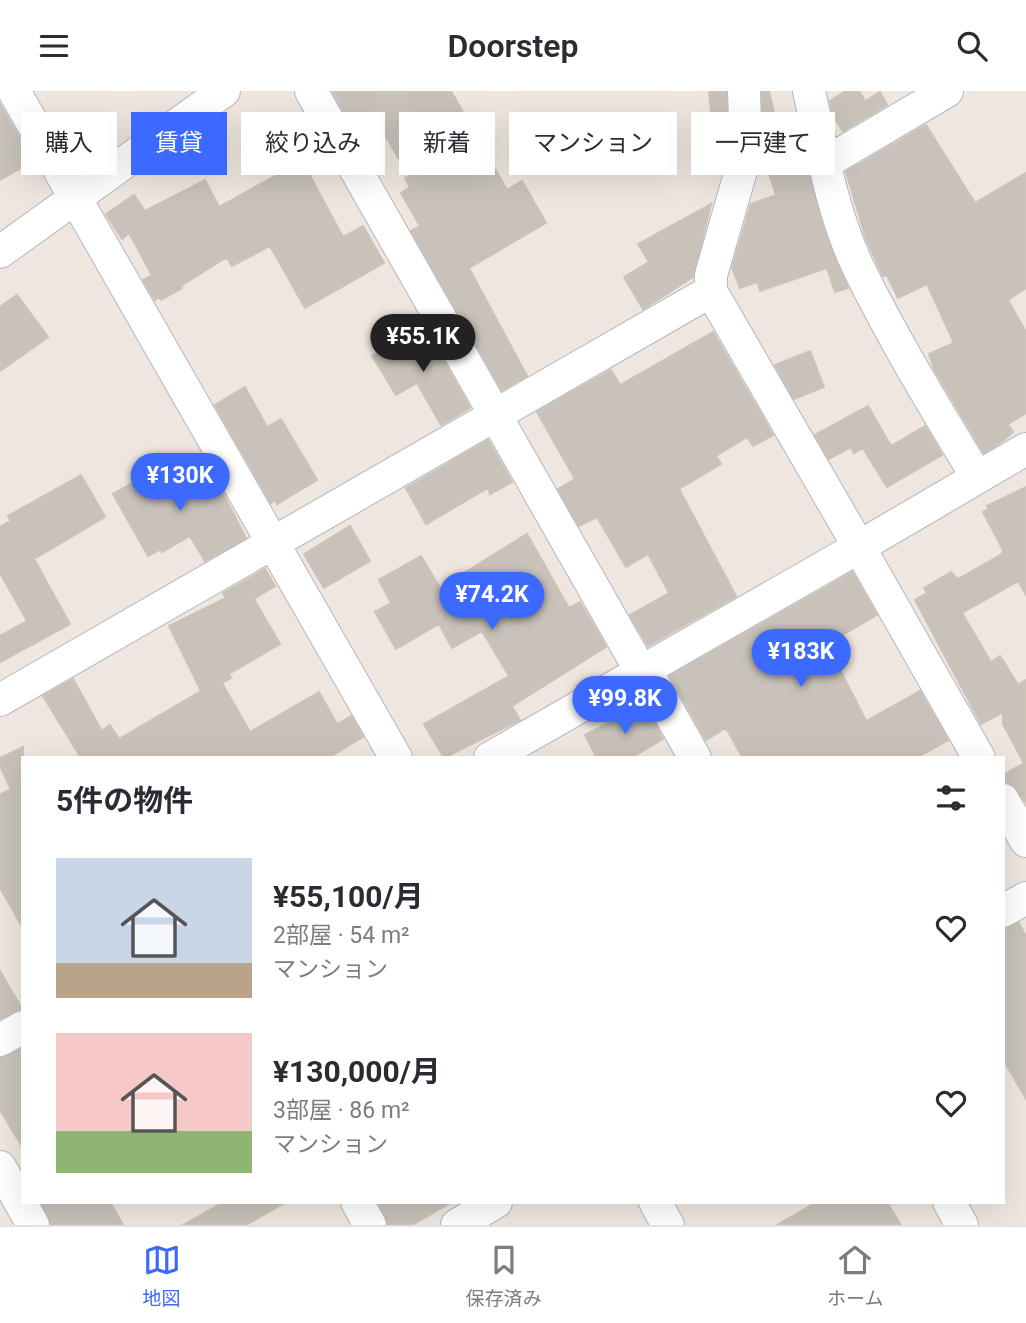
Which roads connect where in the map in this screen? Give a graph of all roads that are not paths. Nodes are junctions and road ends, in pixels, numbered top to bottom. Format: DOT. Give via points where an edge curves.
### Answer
graph roads {
  1 [pos="14,91"];
  2 [pos="224,91"];
  3 [pos="311,91"];
  4 [pos="744,91"];
  5 [pos="809,91"];
  6 [pos="947,91"];
  7 [pos="814,112"];
  8 [pos="835,157"];
  9 [pos="828,175"];
  10 [pos="74,198"];
  11 [pos="0,252"];
  12 [pos="711,291"];
  13 [pos="496,416"];
  14 [pos="1026,449"];
  15 [pos="978,477"];
  16 [pos="272,546"];
  17 [pos="859,547"];
  18 [pos="644,672"];
  19 [pos="0,700"];
  20 [pos="395,756"];
  21 [pos="494,756"];
  22 [pos="694,756"];
  23 [pos="978,756"];
  24 [pos="1005,804"];
  25 [pos="1026,841"];
  26 [pos="1026,898"];
  27 [pos="1005,910"];
  28 [pos="21,1028"];
  29 [pos="0,1039"];
  30 [pos="0,1167"];
  31 [pos="358,1204"];
  32 [pos="493,1204"];
  33 [pos="656,1204"];
  34 [pos="950,1204"];
  35 [pos="18,1212"];
  36 [pos="370,1225"];
  37 [pos="457,1225"];
  38 [pos="668,1225"];
  39 [pos="962,1225"];
  1 -- 10 [label="street"];
  2 -- 10 [label="street"];
  3 -- 13 [label="street"];
  4 -- 12 [label="street" via="746,153 711,275"];
  5 -- 7 [label="street"];
  6 -- 8 [label="street"];
  9 -- 15 [label="street" via="858,266"];
  10 -- 11 [label="street"];
  10 -- 16 [label="street"];
  12 -- 13 [label="street"];
  12 -- 17 [label="street"];
  13 -- 16 [label="street"];
  13 -- 18 [label="street"];
  14 -- 15 [label="street"];
  15 -- 17 [label="street"];
  16 -- 19 [label="street"];
  16 -- 20 [label="street"];
  17 -- 18 [label="street"];
  17 -- 23 [label="street"];
  18 -- 21 [label="street"];
  18 -- 22 [label="street"];
  24 -- 25 [label="street"];
  26 -- 27 [label="street"];
  28 -- 29 [label="street"];
  30 -- 35 [label="street"];
  31 -- 36 [label="street"];
  32 -- 37 [label="street"];
  33 -- 38 [label="street"];
  34 -- 39 [label="street"];
}
